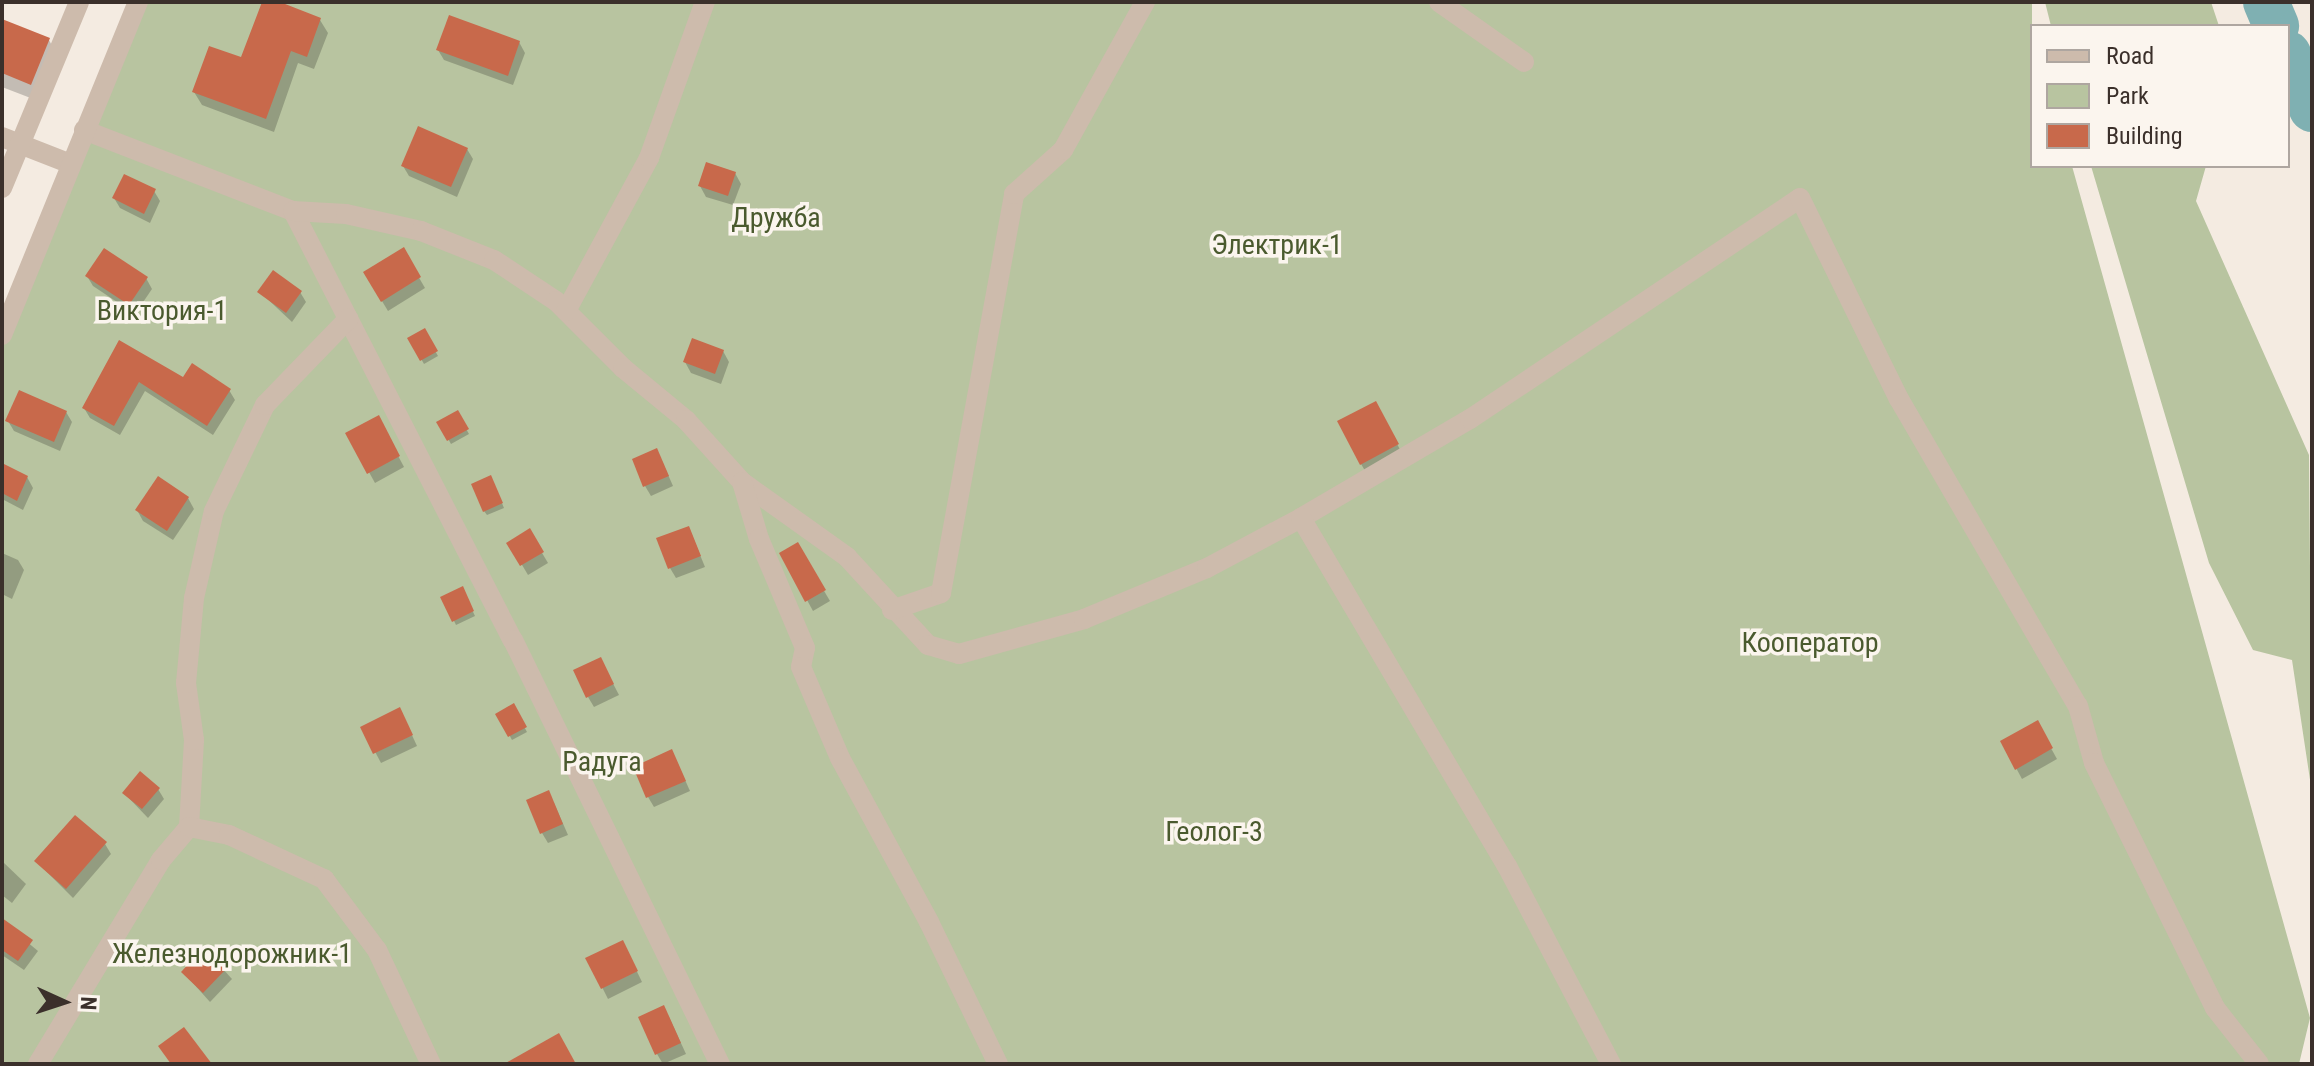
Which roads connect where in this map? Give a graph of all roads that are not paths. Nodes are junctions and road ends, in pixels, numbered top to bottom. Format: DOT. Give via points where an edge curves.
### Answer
graph roads {
  1 [pos="79,2"];
  2 [pos="138,2"];
  3 [pos="705,2"];
  4 [pos="1145,2"];
  5 [pos="1439,2"];
  6 [pos="1524,62"];
  7 [pos="84,130"];
  8 [pos="11,141"];
  9 [pos="71,164"];
  10 [pos="2,188"];
  11 [pos="293,211"];
  12 [pos="566,311"];
  13 [pos="348,319"];
  14 [pos="2,335"];
  15 [pos="742,482"];
  16 [pos="1301,518"];
  17 [pos="892,610"];
  18 [pos="189,827"];
  19 [pos="38,1064"];
  20 [pos="431,1064"];
  21 [pos="720,1064"];
  22 [pos="998,1064"];
  23 [pos="1611,1064"];
  24 [pos="2259,1064"];
  1 -- 8 [label="street"];
  2 -- 7 [label="street"];
  3 -- 12 [label="street" via="649,158"];
  4 -- 17 [label="street" via="1063,150 1014,194 941,593"];
  5 -- 6 [label="street"];
  7 -- 9 [label="street"];
  7 -- 11 [label="street"];
  8 -- 9 [label="street"];
  8 -- 10 [label="street"];
  9 -- 14 [label="street"];
  11 -- 12 [label="street" via="346,214 421,231 494,260"];
  11 -- 13 [label="street"];
  12 -- 15 [label="street" via="686,420"];
  13 -- 18 [label="street" via="265,405 214,511 194,598 186,683 194,740"];
  13 -- 21 [label="street"];
  15 -- 17 [label="street" via="847,557"];
  15 -- 22 [label="street" via="759,539 805,648 801,667 840,758"];
  16 -- 17 [label="street" via="1207,568 1084,619 1006,644 959,654 928,645"];
  16 -- 23 [label="street" via="1507,866"];
  16 -- 24 [label="street" via="1470,419 1800,198 1899,399 2078,706 2094,763 2215,1008"];
  18 -- 19 [label="street" via="161,860"];
  18 -- 20 [label="street" via="229,835 324,879 377,950"];
}
